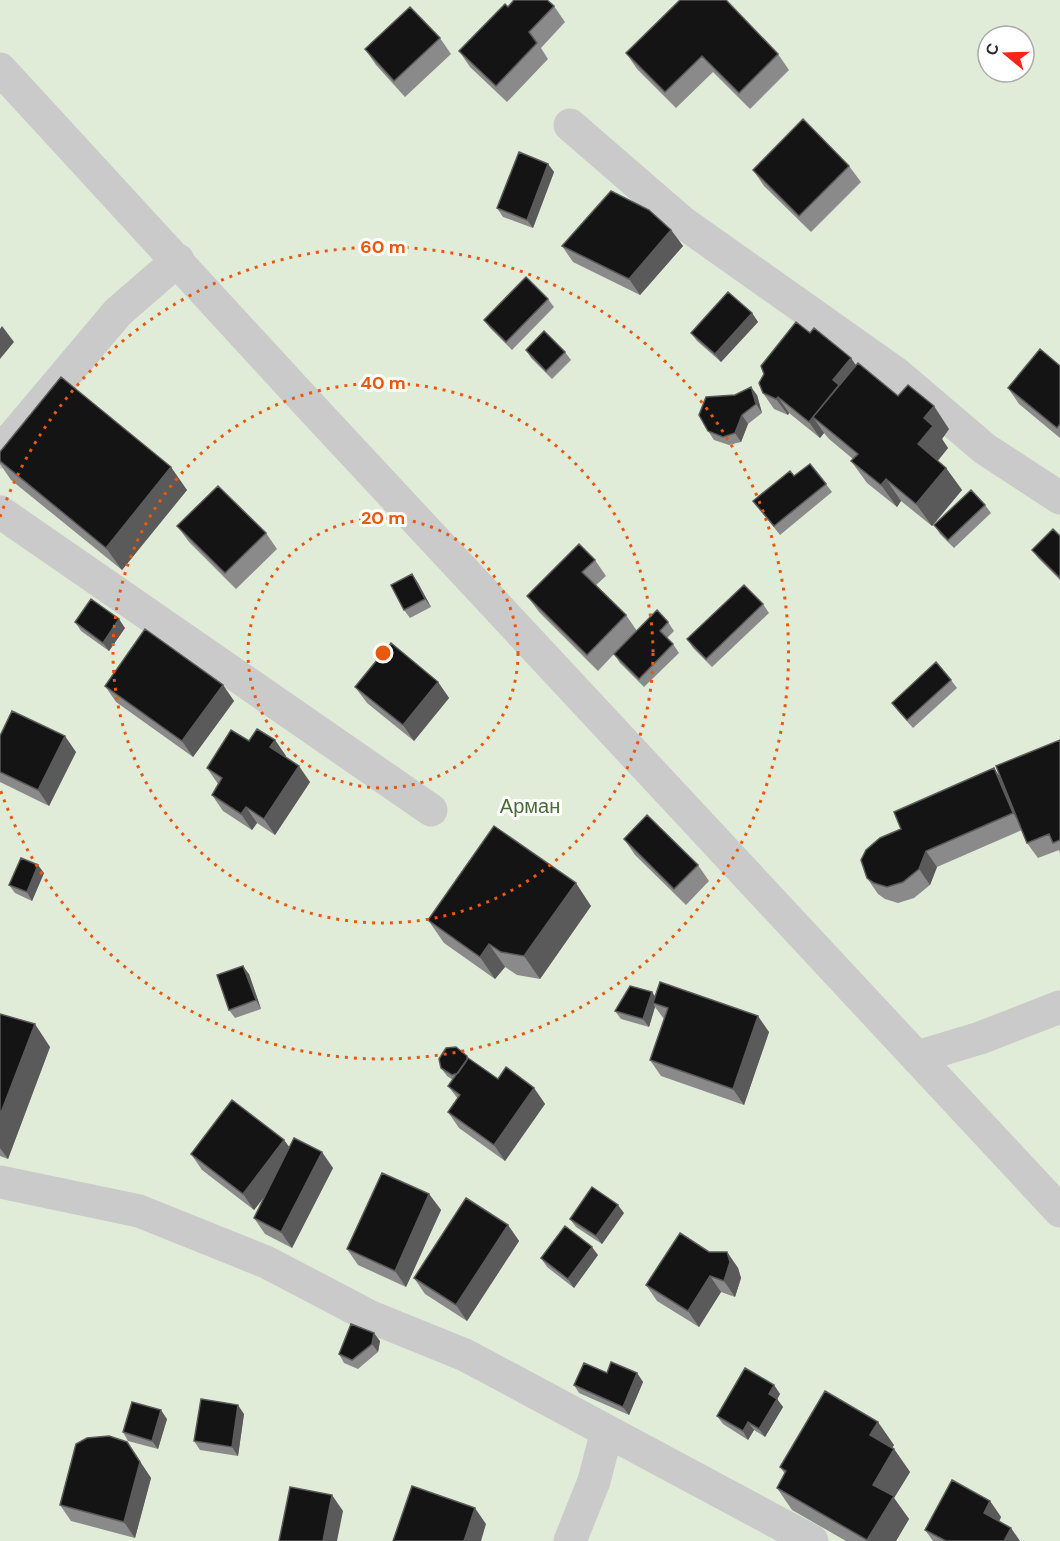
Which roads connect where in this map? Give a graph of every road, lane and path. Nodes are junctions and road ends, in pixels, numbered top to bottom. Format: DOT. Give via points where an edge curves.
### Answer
graph roads {
  1 [pos="0,69"];
  2 [pos="570,125"];
  3 [pos="178,260"];
  4 [pos="0,452"];
  5 [pos="1060,498"];
  6 [pos="0,512"];
  7 [pos="430,810"];
  8 [pos="1060,1007"];
  9 [pos="917,1057"];
  10 [pos="0,1182"];
  11 [pos="1060,1211"];
  12 [pos="608,1431"];
  13 [pos="570,1541"];
  14 [pos="812,1541"];
  1 -- 3 [label="street"];
  2 -- 5 [label="street" via="682,222 897,374 985,449"];
  3 -- 4 [label="street" via="118,312"];
  3 -- 9 [label="street"];
  6 -- 7 [label="street"];
  8 -- 9 [label="street"];
  9 -- 11 [label="street"];
  10 -- 12 [label="street" via="139,1211 266,1262 371,1317 465,1355"];
  12 -- 13 [label="street" via="594,1481"];
  12 -- 14 [label="street"];
}
